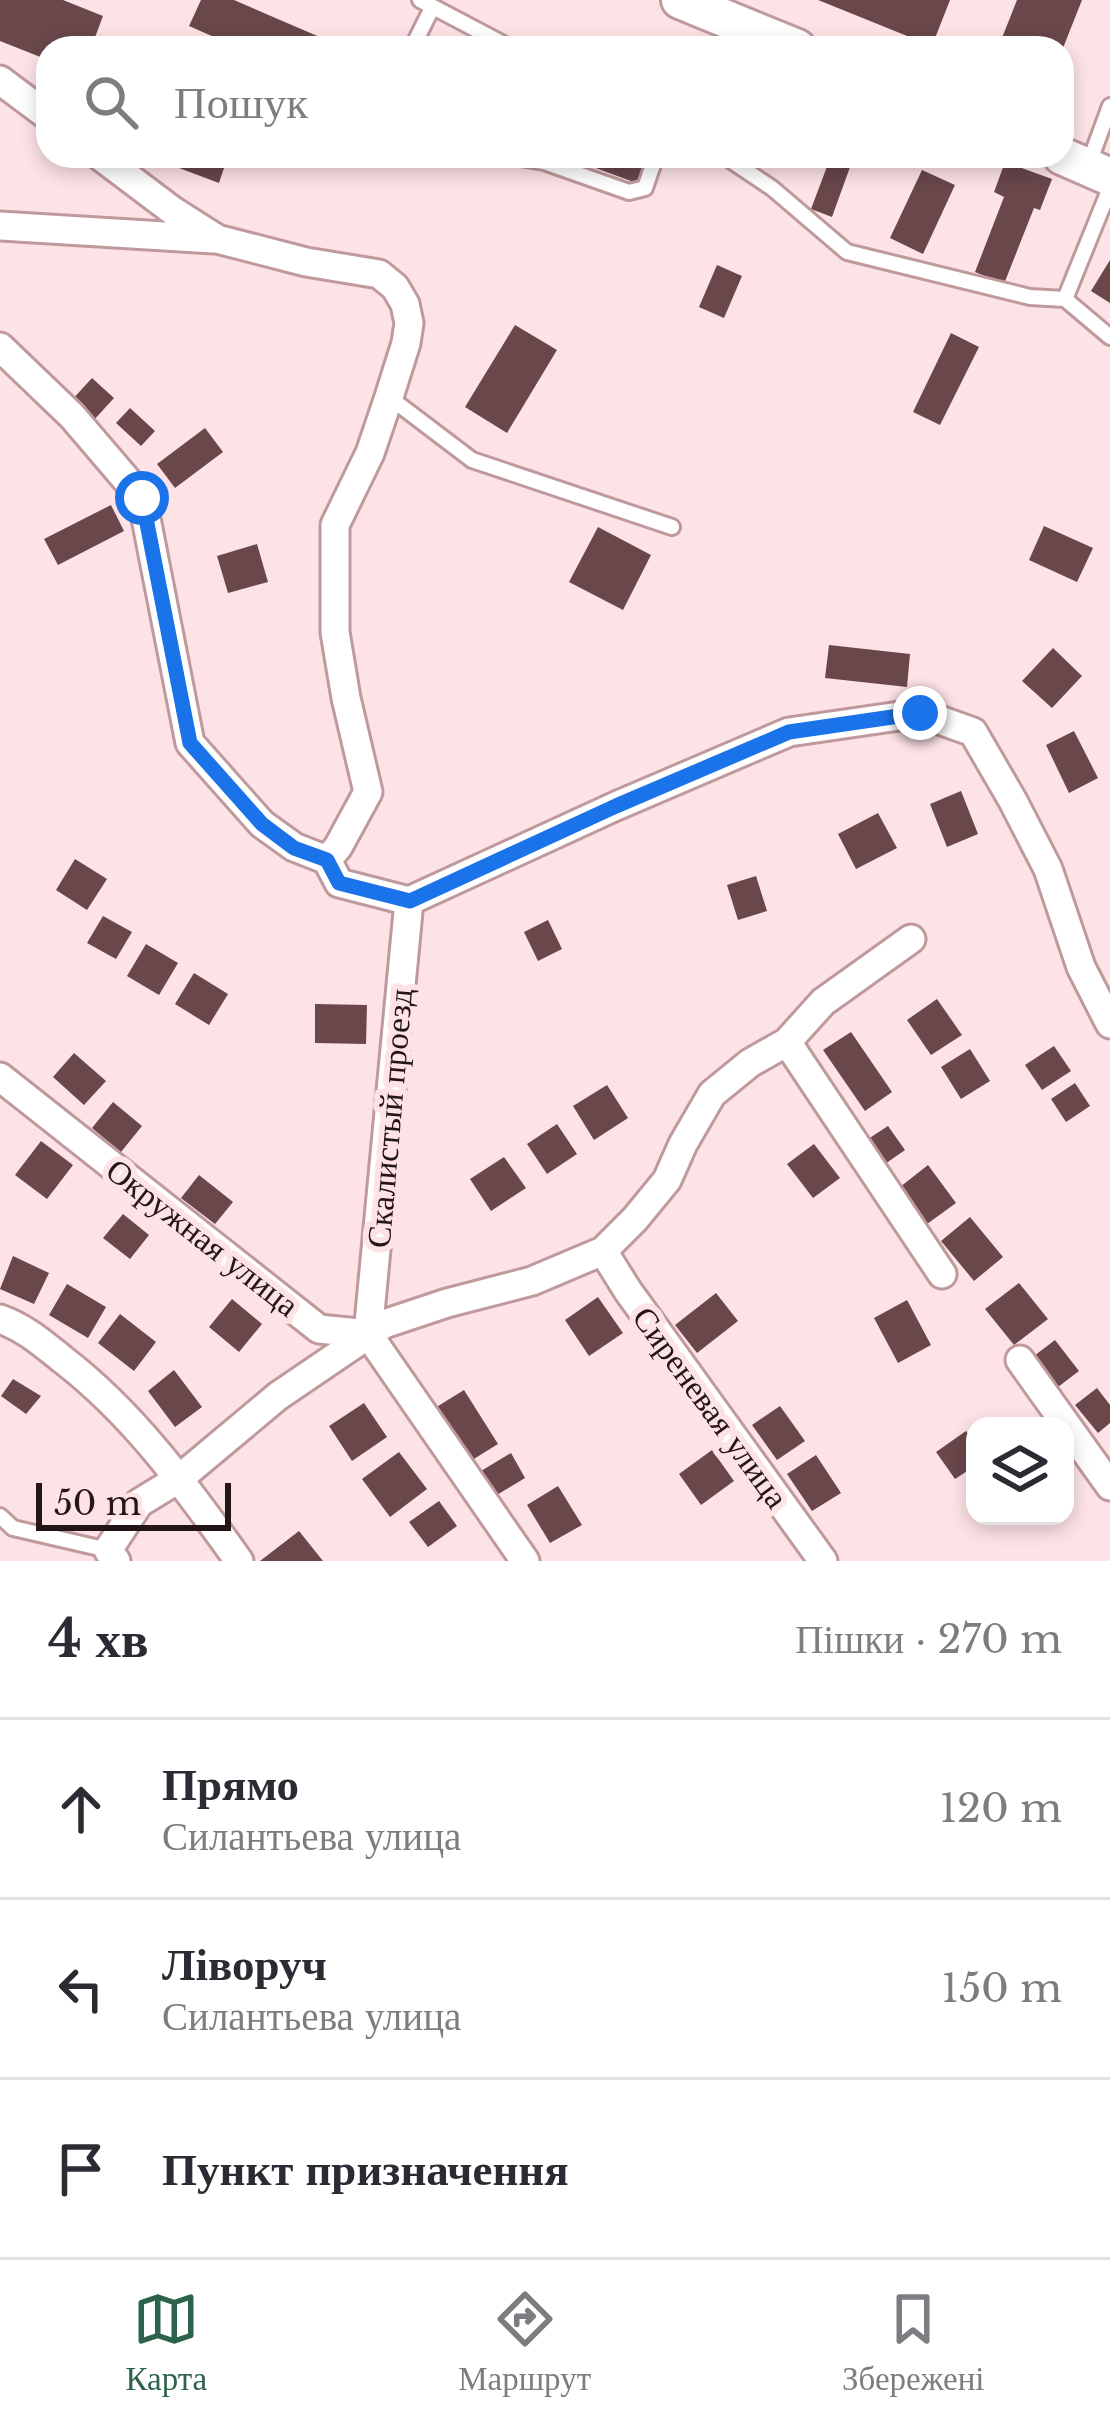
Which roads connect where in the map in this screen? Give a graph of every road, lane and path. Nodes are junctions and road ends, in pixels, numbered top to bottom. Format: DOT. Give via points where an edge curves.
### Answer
graph roads {
  1 [pos="680,0"];
  2 [pos="426,4"];
  3 [pos="416,36"];
  4 [pos="488,36"];
  5 [pos="768,36"];
  6 [pos="0,80"];
  7 [pos="1110,106"];
  8 [pos="36,107"];
  9 [pos="116,168"];
  10 [pos="561,168"];
  11 [pos="652,168"];
  12 [pos="742,168"];
  13 [pos="1092,172"];
  14 [pos="0,226"];
  15 [pos="217,239"];
  16 [pos="1065,299"];
  17 [pos="1110,337"];
  18 [pos="0,347"];
  19 [pos="389,398"];
  20 [pos="672,527"];
  21 [pos="327,860"];
  22 [pos="410,901"];
  23 [pos="911,939"];
  24 [pos="1110,1024"];
  25 [pos="787,1042"];
  26 [pos="0,1077"];
  27 [pos="603,1250"];
  28 [pos="942,1274"];
  29 [pos="0,1319"];
  30 [pos="368,1334"];
  31 [pos="1020,1360"];
  32 [pos="180,1478"];
  33 [pos="1110,1486"];
  34 [pos="1,1519"];
  35 [pos="112,1556"];
  36 [pos="239,1561"];
  37 [pos="525,1561"];
  38 [pos="823,1561"];
  1 -- 5 [label="main road"];
  2 -- 3 [label="lane"];
  2 -- 4 [label="lane"];
  6 -- 8 [label="street"];
  7 -- 13 [label="lane"];
  9 -- 15 [label="street"];
  10 -- 11 [label="lane" via="629,192 645,188"];
  12 -- 16 [label="lane" via="847,252 1030,298"];
  13 -- 16 [label="lane"];
  14 -- 15 [label="street"];
  15 -- 19 [label="street" via="380,274 394,286 409,323"];
  16 -- 17 [label="lane"];
  18 -- 21 [label="street" via="142,498 190,743 262,824"];
  19 -- 20 [label="lane" via="472,460"];
  19 -- 21 [label="street" via="335,525 335,632 368,792"];
  21 -- 22 [label="street" via="339,883"];
  22 -- 24 [label="street" via="789,732 920,713 973,732 1048,869"];
  22 -- 30 [label="street, Скалистый проезд"];
  23 -- 25 [label="street" via="823,1002"];
  25 -- 27 [label="street" via="712,1094 667,1180"];
  25 -- 28 [label="street"];
  26 -- 30 [label="street, Окружная улица" via="319,1329"];
  27 -- 30 [label="street"];
  27 -- 38 [label="street, Сиреневая улица"];
  29 -- 32 [label="street" via="95,1384"];
  30 -- 32 [label="street"];
  30 -- 37 [label="street"];
  31 -- 33 [label="street"];
  32 -- 35 [label="street" via="140,1503"];
  32 -- 36 [label="street"];
  34 -- 35 [label="lane"];
}
